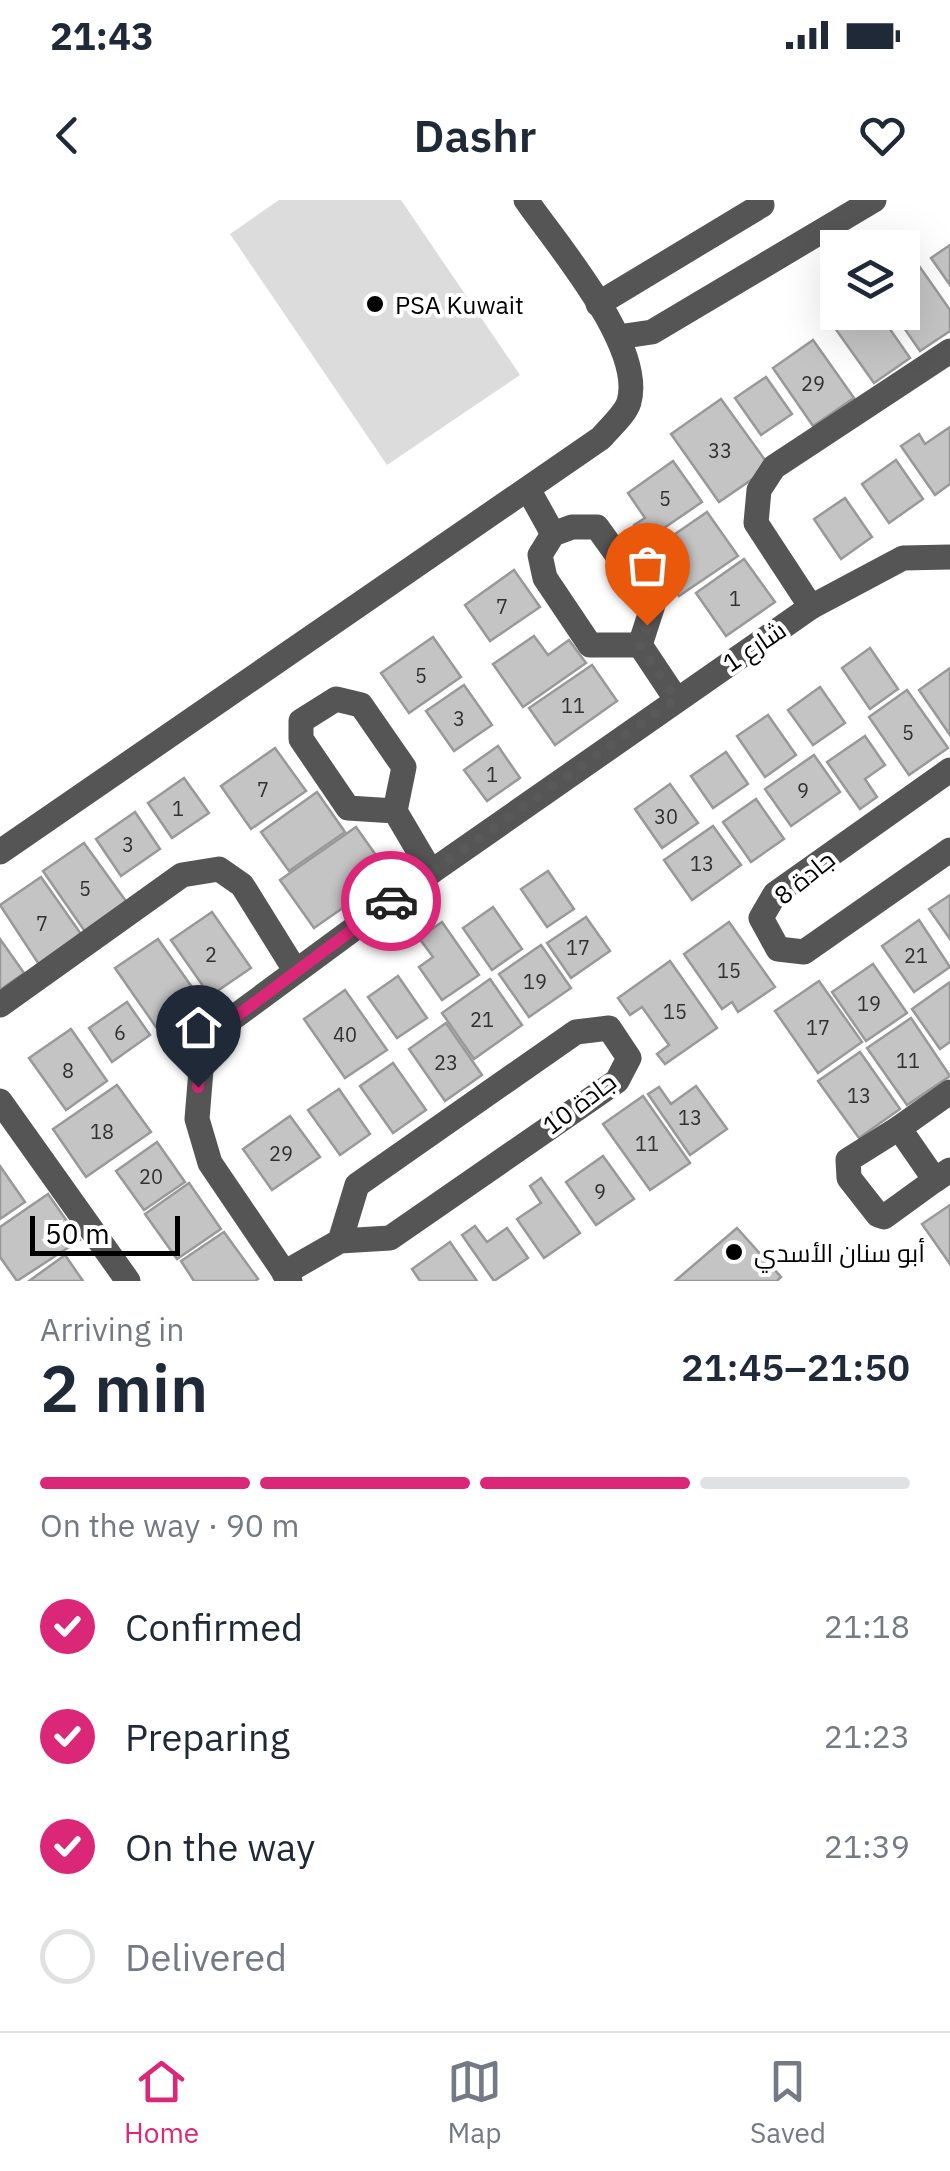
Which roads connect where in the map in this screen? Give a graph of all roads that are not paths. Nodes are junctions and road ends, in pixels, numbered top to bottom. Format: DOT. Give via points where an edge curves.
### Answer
graph roads {
  1 [pos="526,200"];
  2 [pos="874,200"];
  3 [pos="762,205"];
  4 [pos="598,304"];
  5 [pos="618,338"];
  6 [pos="950,350"];
  7 [pos="528,489"];
  8 [pos="554,534"];
  9 [pos="950,557"];
  10 [pos="812,607"];
  11 [pos="640,646"];
  12 [pos="676,699"];
  13 [pos="950,770"];
  14 [pos="395,811"];
  15 [pos="950,850"];
  16 [pos="0,852"];
  17 [pos="431,872"];
  18 [pos="294,970"];
  19 [pos="0,1005"];
  20 [pos="950,1092"];
  21 [pos="0,1101"];
  22 [pos="899,1128"];
  23 [pos="943,1175"];
  24 [pos="340,1241"];
  25 [pos="287,1277"];
  26 [pos="128,1281"];
  1 -- 4 [label="street"];
  2 -- 5 [label="street" via="652,332"];
  3 -- 4 [label="street"];
  4 -- 5 [label="street"];
  5 -- 7 [label="street" via="631,384 628,405 601,438"];
  6 -- 10 [label="street" via="774,467 760,490 756,523"];
  7 -- 8 [label="street"];
  7 -- 16 [label="street"];
  8 -- 11 [label="street" via="540,555 545,578 590,646"];
  8 -- 11 [label="street" via="597,527 653,605"];
  9 -- 10 [label="street, شارع 1" via="903,558"];
  10 -- 12 [label="street, شارع 1"];
  11 -- 12 [label="street"];
  12 -- 17 [label="street, شارع 1"];
  13 -- 15 [label="street, جادة 8" via="774,894 761,918 778,950 804,952"];
  14 -- 14 [label="street" via="404,767 360,705 336,699 301,721 301,740 348,808"];
  14 -- 17 [label="street"];
  17 -- 18 [label="street, شارع 1"];
  18 -- 19 [label="street" via="242,886 219,870 182,876"];
  18 -- 25 [label="street, شارع 1" via="226,1024 202,1058 197,1119 210,1163"];
  20 -- 22 [label="street"];
  21 -- 26 [label="street"];
  22 -- 23 [label="street"];
  22 -- 23 [label="street" via="848,1160 849,1178 878,1215"];
  24 -- 24 [label="street, جادة 10" via="357,1186 576,1032 609,1028 629,1058 617,1080 390,1238"];
  24 -- 25 [label="street, جادة 10"];
}
